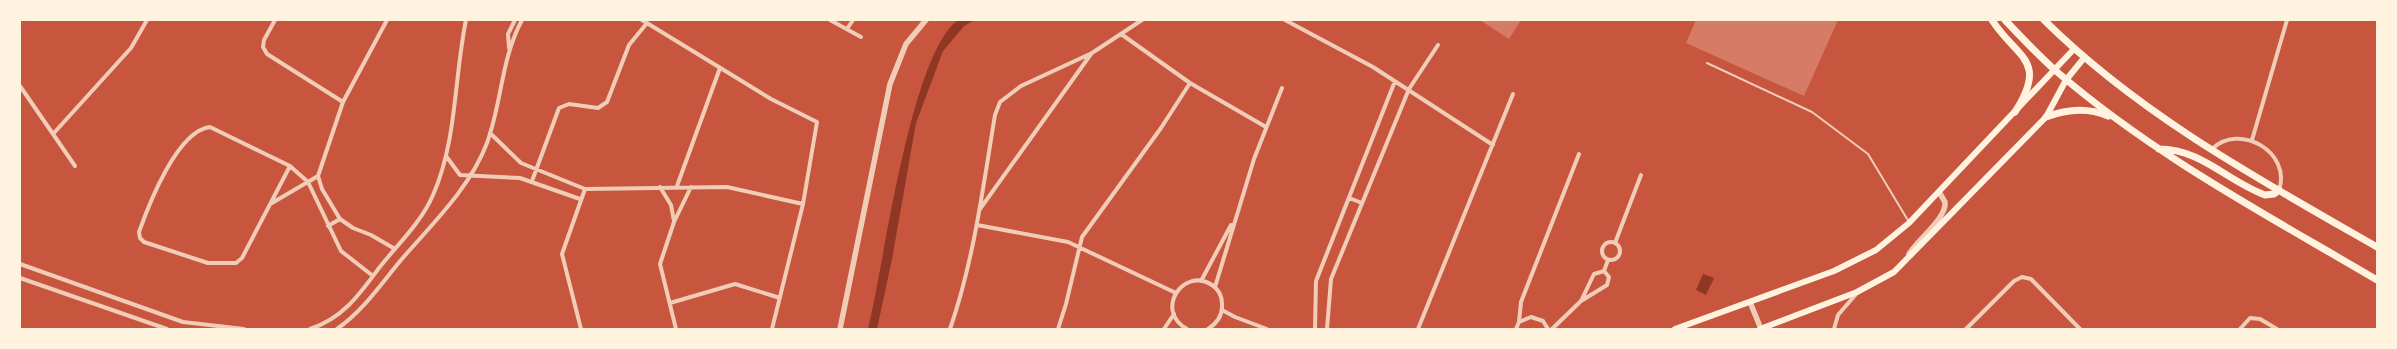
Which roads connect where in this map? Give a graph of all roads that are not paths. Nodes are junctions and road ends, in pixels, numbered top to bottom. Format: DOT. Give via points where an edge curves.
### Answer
graph roads {
  1 [pos="147,20"];
  2 [pos="275,20"];
  3 [pos="387,20"];
  4 [pos="466,20"];
  5 [pos="515,20"];
  6 [pos="522,20"];
  7 [pos="642,20"];
  8 [pos="830,20"];
  9 [pos="853,20"];
  10 [pos="926,20"];
  11 [pos="1142,20"];
  12 [pos="1285,20"];
  13 [pos="1992,20"];
  14 [pos="2004,20"];
  15 [pos="2044,20"];
  16 [pos="2287,20"];
  17 [pos="647,23"];
  18 [pos="847,29"];
  19 [pos="1121,34"];
  20 [pos="861,37"];
  21 [pos="1438,45"];
  22 [pos="2074,49"];
  23 [pos="509,50"];
  24 [pos="1092,53"];
  25 [pos="2084,58"];
  26 [pos="1707,63"];
  27 [pos="720,68"];
  28 [pos="2055,70"];
  29 [pos="2066,80"];
  30 [pos="1396,81"];
  31 [pos="1190,83"];
  32 [pos="20,86"];
  33 [pos="1282,88"];
  34 [pos="1409,89"];
  35 [pos="1513,94"];
  36 [pos="343,102"];
  37 [pos="2015,112"];
  38 [pos="2046,117"];
  39 [pos="1266,127"];
  40 [pos="2128,127"];
  41 [pos="490,133"];
  42 [pos="53,134"];
  43 [pos="2252,140"];
  44 [pos="1493,144"];
  45 [pos="2159,149"];
  46 [pos="2212,149"];
  47 [pos="1579,154"];
  48 [pos="446,156"];
  49 [pos="75,166"];
  50 [pos="290,166"];
  51 [pos="536,171"];
  52 [pos="1641,175"];
  53 [pos="318,176"];
  54 [pos="470,176"];
  55 [pos="532,181"];
  56 [pos="308,182"];
  57 [pos="678,186"];
  58 [pos="660,187"];
  59 [pos="691,187"];
  60 [pos="585,189"];
  61 [pos="2280,190"];
  62 [pos="1939,192"];
  63 [pos="1349,198"];
  64 [pos="580,199"];
  65 [pos="271,203"];
  66 [pos="1362,203"];
  67 [pos="803,204"];
  68 [pos="979,209"];
  69 [pos="340,219"];
  70 [pos="1234,219"];
  71 [pos="674,222"];
  72 [pos="1909,223"];
  73 [pos="977,225"];
  74 [pos="328,226"];
  75 [pos="1614,243"];
  76 [pos="1078,245"];
  77 [pos="2377,247"];
  78 [pos="395,249"];
  79 [pos="1608,260"];
  80 [pos="1907,260"];
  81 [pos="20,264"];
  82 [pos="1604,271"];
  83 [pos="373,276"];
  84 [pos="20,278"];
  85 [pos="2377,280"];
  86 [pos="1201,281"];
  87 [pos="1215,287"];
  88 [pos="1857,292"];
  89 [pos="1176,293"];
  90 [pos="780,298"];
  91 [pos="1581,301"];
  92 [pos="1750,302"];
  93 [pos="670,303"];
  94 [pos="1222,310"];
  95 [pos="1174,314"];
  96 [pos="1520,322"];
  97 [pos="216,327"];
  98 [pos="167,329"];
  99 [pos="240,329"];
  100 [pos="244,329"];
  101 [pos="310,329"];
  102 [pos="337,329"];
  103 [pos="581,329"];
  104 [pos="676,329"];
  105 [pos="772,329"];
  106 [pos="840,329"];
  107 [pos="950,329"];
  108 [pos="1058,329"];
  109 [pos="1164,329"];
  110 [pos="1187,329"];
  111 [pos="1208,329"];
  112 [pos="1212,329"];
  113 [pos="1267,329"];
  114 [pos="1315,329"];
  115 [pos="1327,329"];
  116 [pos="1418,329"];
  117 [pos="1516,329"];
  118 [pos="1548,329"];
  119 [pos="1552,329"];
  120 [pos="1675,329"];
  121 [pos="1761,329"];
  122 [pos="1834,329"];
  123 [pos="1966,329"];
  124 [pos="2080,329"];
  125 [pos="2240,329"];
  126 [pos="2277,329"];
  1 -- 42 [label="street" via="131,48"];
  2 -- 36 [label="street" via="264,40 263,47 267,54"];
  3 -- 36 [label="street"];
  4 -- 48 [label="street"];
  5 -- 23 [label="street" via="508,34"];
  6 -- 23 [label="street"];
  7 -- 17 [label="street"];
  8 -- 18 [label="street"];
  9 -- 18 [label="street"];
  10 -- 106 [label="street" via="906,44 890,84"];
  11 -- 19 [label="street"];
  12 -- 30 [label="street"];
  13 -- 37 [label="main road" via="2022,53 2028,69 2028,87"];
  14 -- 28 [label="main road"];
  15 -- 22 [label="main road"];
  16 -- 43 [label="street"];
  17 -- 27 [label="street"];
  17 -- 51 [label="street" via="629,45 607,102 598,108 569,104 559,108"];
  18 -- 20 [label="street"];
  19 -- 24 [label="street"];
  19 -- 31 [label="street"];
  21 -- 34 [label="street"];
  22 -- 25 [label="main road"];
  22 -- 28 [label="main road"];
  23 -- 41 [label="street"];
  24 -- 68 [label="street"];
  24 -- 68 [label="street" via="1022,86 1000,102 995,115"];
  25 -- 29 [label="main road"];
  25 -- 46 [label="main road" via="2123,91"];
  26 -- 72 [label="lane" via="1812,112 1868,154"];
  27 -- 57 [label="street"];
  27 -- 67 [label="street" via="771,99 817,122"];
  28 -- 29 [label="main road"];
  28 -- 37 [label="main road"];
  29 -- 38 [label="main road"];
  29 -- 40 [label="main road"];
  30 -- 34 [label="street"];
  30 -- 63 [label="street"];
  31 -- 39 [label="street"];
  31 -- 76 [label="street" via="1161,128 1091,222"];
  32 -- 42 [label="street"];
  33 -- 39 [label="street"];
  34 -- 44 [label="street"];
  34 -- 66 [label="street"];
  35 -- 44 [label="street"];
  36 -- 53 [label="street"];
  37 -- 62 [label="main road"];
  38 -- 40 [label="main road" via="2072,110 2089,110 2106,115"];
  38 -- 80 [label="main road"];
  39 -- 70 [label="street"];
  40 -- 45 [label="main road"];
  41 -- 51 [label="street" via="521,163"];
  41 -- 54 [label="street"];
  42 -- 49 [label="street"];
  43 -- 46 [label="street" via="2228,141"];
  43 -- 61 [label="street" via="2264,146 2274,157 2280,168"];
  44 -- 116 [label="street"];
  45 -- 61 [label="main road" via="2176,150 2192,155 2265,195"];
  45 -- 85 [label="main road"];
  46 -- 61 [label="main road"];
  47 -- 96 [label="street" via="1521,302"];
  48 -- 54 [label="street" via="460,175"];
  48 -- 78 [label="street" via="432,197"];
  50 -- 56 [label="street"];
  50 -- 65 [label="street"];
  50 -- 65 [label="street" via="210,127 202,128 168,164 152,196 139,232 140,238 144,242 208,262 236,263 242,258"];
  51 -- 55 [label="street"];
  51 -- 60 [label="street"];
  52 -- 75 [label="street"];
  53 -- 56 [label="street"];
  53 -- 69 [label="street" via="322,189"];
  54 -- 55 [label="street" via="520,178"];
  54 -- 102 [label="street" via="360,311"];
  55 -- 64 [label="street"];
  56 -- 65 [label="street"];
  56 -- 74 [label="street"];
  57 -- 58 [label="street"];
  57 -- 59 [label="street"];
  58 -- 60 [label="street"];
  58 -- 71 [label="street" via="671,205"];
  59 -- 67 [label="street" via="743,189"];
  59 -- 71 [label="street"];
  60 -- 64 [label="street"];
  61 -- 77 [label="main road"];
  62 -- 72 [label="main road"];
  62 -- 80 [label="street" via="1945,202 1944,212 1917,242"];
  63 -- 66 [label="street"];
  63 -- 114 [label="street" via="1316,281"];
  64 -- 103 [label="street" via="562,254"];
  66 -- 115 [label="street" via="1331,279"];
  67 -- 90 [label="street"];
  68 -- 73 [label="street"];
  69 -- 74 [label="street"];
  69 -- 78 [label="street"];
  70 -- 86 [label="street"];
  70 -- 87 [label="street"];
  71 -- 93 [label="street" via="660,264"];
  72 -- 92 [label="main road" via="1876,250 1856,262"];
  73 -- 76 [label="street"];
  73 -- 107 [label="street" via="963,291"];
  74 -- 83 [label="street" via="341,251"];
  75 -- 79 [label="street" via="1608,243 1603,248 1603,255"];
  75 -- 79 [label="street" via="1620,247 1620,254 1615,259"];
  76 -- 89 [label="street" via="1123,270"];
  76 -- 108 [label="street"];
  78 -- 83 [label="street"];
  79 -- 82 [label="street"];
  80 -- 88 [label="main road" via="1879,282"];
  81 -- 97 [label="street" via="183,322"];
  82 -- 91 [label="street" via="1594,274"];
  82 -- 91 [label="street" via="1608,277 1607,285"];
  83 -- 101 [label="street" via="346,309 329,322"];
  84 -- 98 [label="street"];
  86 -- 87 [label="street"];
  86 -- 89 [label="street" via="1186,283"];
  87 -- 94 [label="street" via="1221,298"];
  88 -- 121 [label="main road"];
  88 -- 122 [label="street" via="1838,315"];
  89 -- 95 [label="street" via="1172,307"];
  90 -- 93 [label="street" via="735,284"];
  90 -- 105 [label="street"];
  91 -- 119 [label="street"];
  92 -- 120 [label="main road"];
  92 -- 121 [label="street"];
  93 -- 104 [label="street"];
  94 -- 111 [label="street" via="1215,324"];
  94 -- 113 [label="street"];
  95 -- 109 [label="street"];
  95 -- 110 [label="street" via="1177,321"];
  96 -- 117 [label="street"];
  96 -- 118 [label="street" via="1537,317"];
  97 -- 99 [label="street"];
  99 -- 100 [label="street"];
  111 -- 112 [label="street"];
  123 -- 124 [label="street" via="2014,281 2022,277 2031,279"];
  125 -- 126 [label="street" via="2250,318 2260,319"];
}
